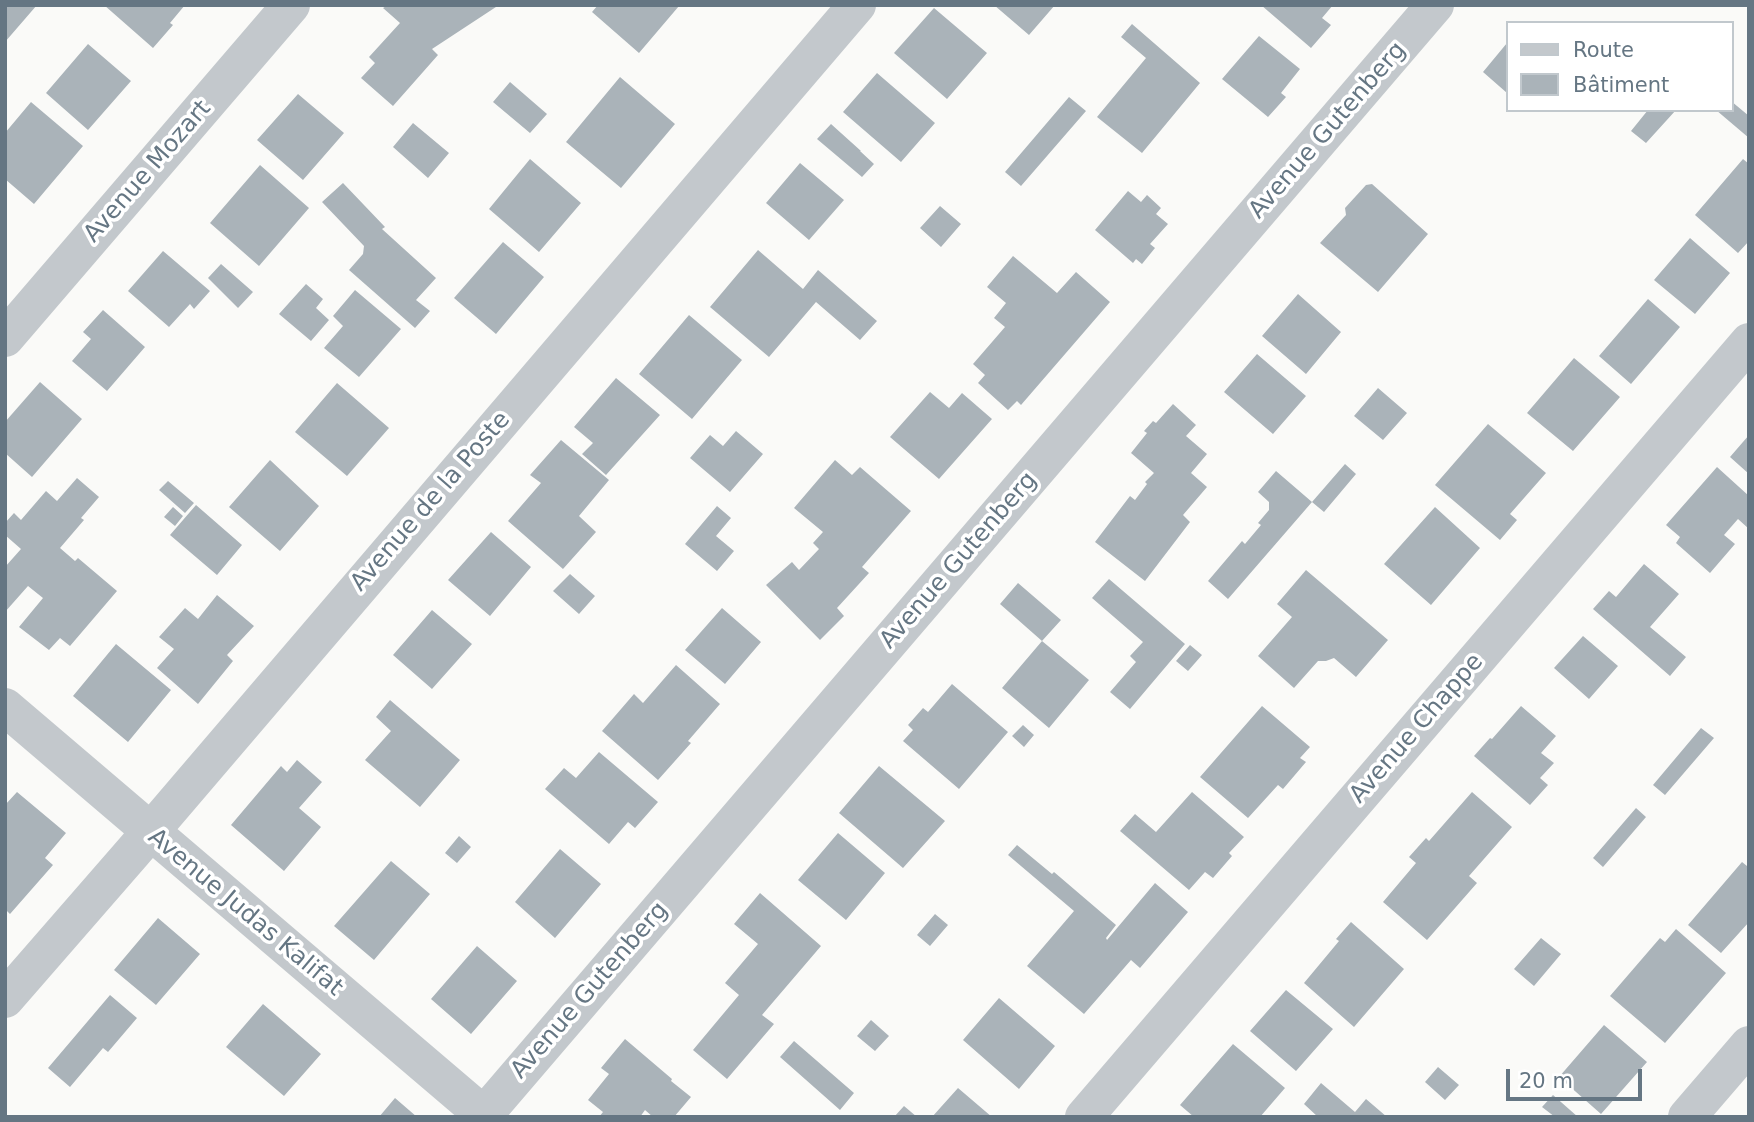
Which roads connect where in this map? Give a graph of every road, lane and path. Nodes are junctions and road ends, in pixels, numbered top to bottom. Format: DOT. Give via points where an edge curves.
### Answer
graph roads {
  1 [pos="291,5"];
  2 [pos="857,5"];
  3 [pos="1435,5"];
  4 [pos="5,338"];
  5 [pos="1749,342"];
  6 [pos="5,707"];
  7 [pos="150,832"];
  8 [pos="5,999"];
  9 [pos="1749,1045"];
  10 [pos="484,1116"];
  11 [pos="1084,1117"];
  12 [pos="1687,1117"];
  1 -- 4 [label="street, Avenue Mozart"];
  2 -- 7 [label="street, Avenue de la Poste"];
  3 -- 10 [label="street, Avenue Gutenberg"];
  5 -- 11 [label="street, Avenue Chappe"];
  6 -- 7 [label="street, Avenue Judas Kalifat"];
  7 -- 8 [label="street, Avenue de la Poste"];
  7 -- 10 [label="street, Avenue Judas Kalifat"];
  9 -- 12 [label="street"];
}
